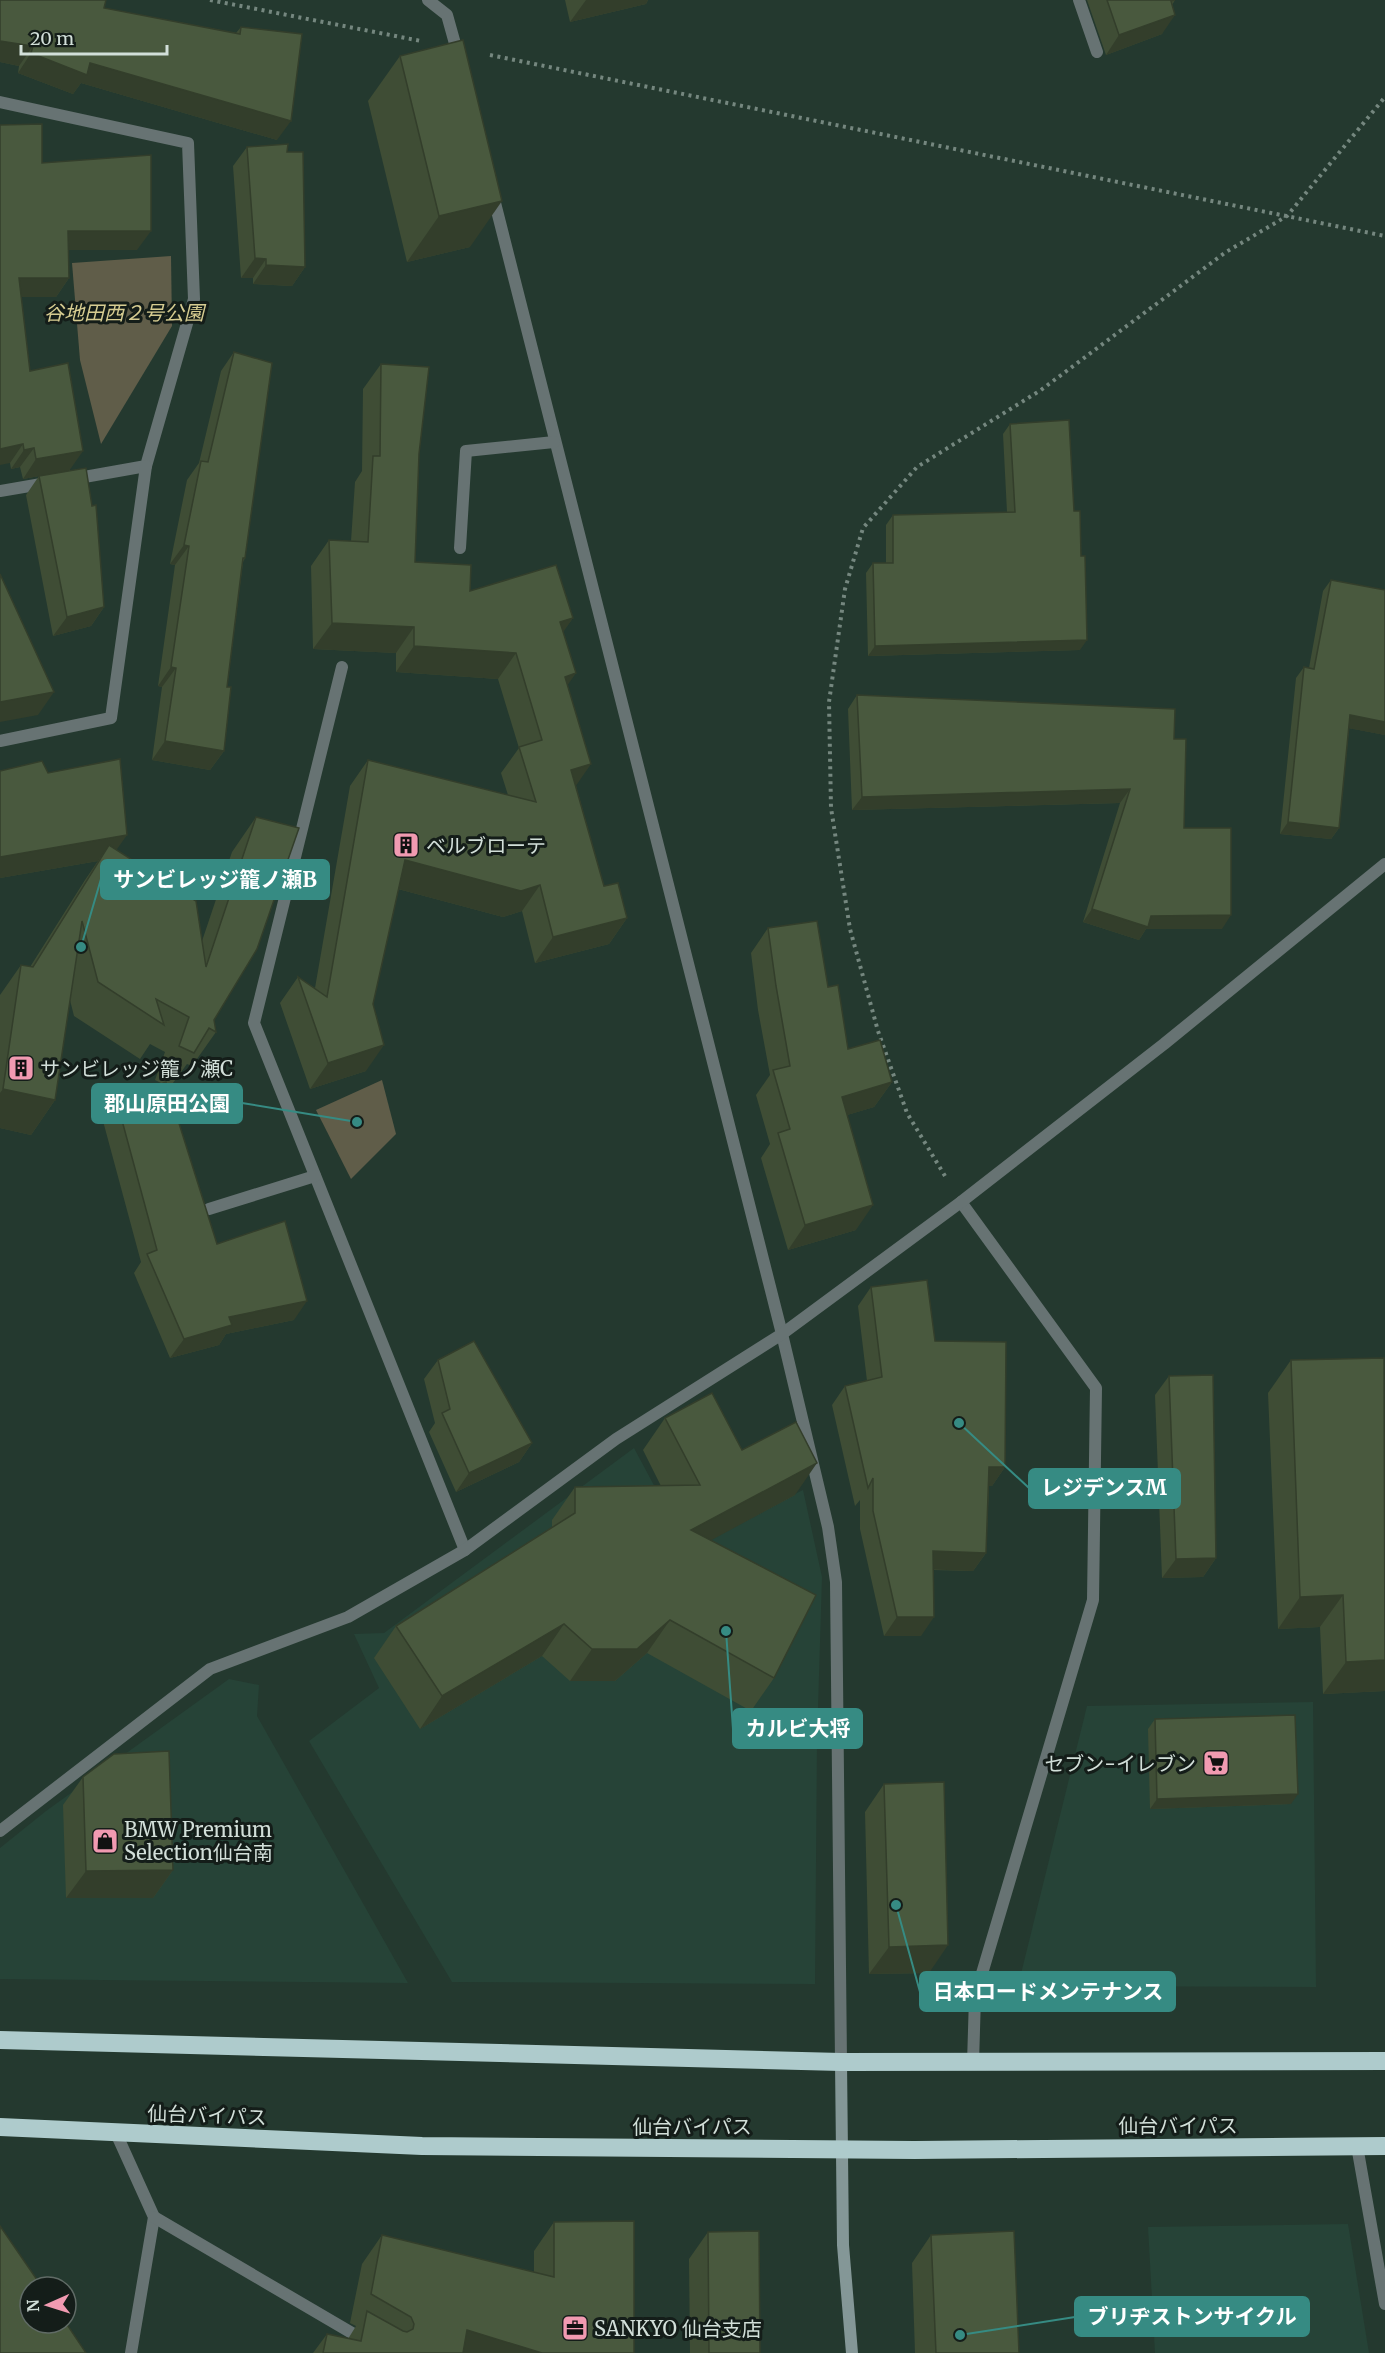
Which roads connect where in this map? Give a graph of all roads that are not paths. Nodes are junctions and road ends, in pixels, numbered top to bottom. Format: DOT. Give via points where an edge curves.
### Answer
graph roads {
  1 [pos="428,0"];
  2 [pos="1079,0"];
  3 [pos="1097,52"];
  4 [pos="462,72"];
  5 [pos="0,102"];
  6 [pos="491,187"];
  7 [pos="554,442"];
  8 [pos="146,466"];
  9 [pos="0,491"];
  10 [pos="460,548"];
  11 [pos="342,667"];
  12 [pos="0,741"];
  13 [pos="1385,864"];
  14 [pos="315,1176"];
  15 [pos="961,1202"];
  16 [pos="209,1209"];
  17 [pos="782,1334"];
  18 [pos="465,1550"];
  19 [pos="0,1831"];
  20 [pos="0,2040"];
  21 [pos="1385,2061"];
  22 [pos="841,2062"];
  23 [pos="973,2063"];
  24 [pos="0,2127"];
  25 [pos="116,2133"];
  26 [pos="1357,2146"];
  27 [pos="1385,2146"];
  28 [pos="842,2150"];
  29 [pos="154,2217"];
  30 [pos="1385,2304"];
  31 [pos="131,2353"];
  32 [pos="386,2353"];
  33 [pos="852,2353"];
  1 -- 4 [label="street" via="447,15"];
  2 -- 3 [label="street"];
  5 -- 8 [label="street" via="188,143 194,299"];
  6 -- 7 [label="street"];
  7 -- 10 [label="street" via="466,451"];
  7 -- 17 [label="street"];
  8 -- 9 [label="street"];
  8 -- 12 [label="street" via="111,718"];
  11 -- 14 [label="street" via="254,1023"];
  13 -- 15 [label="street"];
  14 -- 16 [label="street"];
  14 -- 18 [label="street"];
  15 -- 17 [label="street"];
  15 -- 23 [label="street" via="1096,1388 1093,1600 975,1997"];
  17 -- 18 [label="street" via="616,1439"];
  17 -- 22 [label="street" via="828,1527 836,1582"];
  18 -- 19 [label="street" via="348,1617 210,1669"];
  20 -- 22 [label="highway"];
  21 -- 23 [label="highway"];
  22 -- 23 [label="highway"];
  22 -- 28 [label="street"];
  24 -- 25 [label="highway, 仙台バイパス"];
  25 -- 28 [label="highway, 仙台バイパス" via="422,2146"];
  25 -- 29 [label="street"];
  26 -- 27 [label="highway, 仙台バイパス"];
  26 -- 28 [label="highway, 仙台バイパス"];
  26 -- 30 [label="street"];
  28 -- 33 [label="street" via="843,2245"];
  29 -- 31 [label="street"];
  29 -- 32 [label="street"];
}
